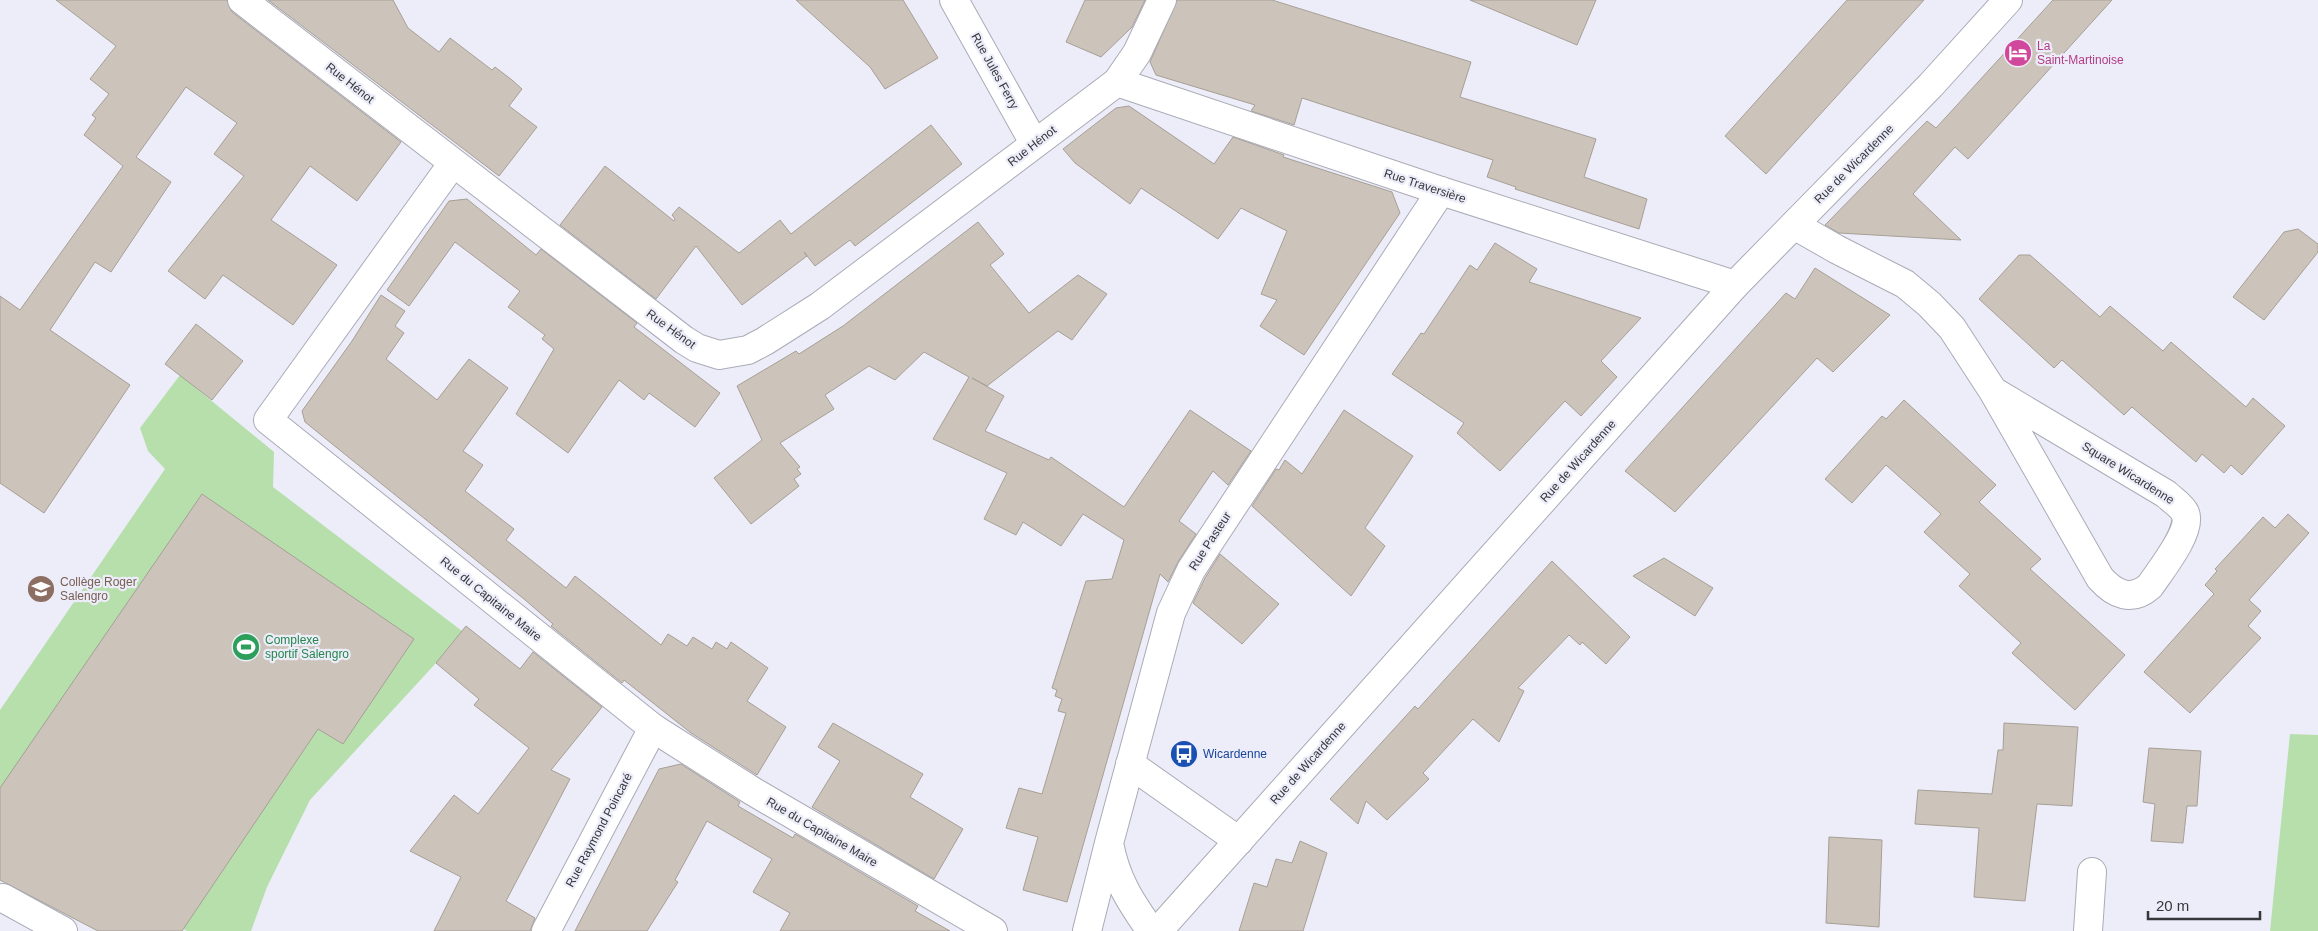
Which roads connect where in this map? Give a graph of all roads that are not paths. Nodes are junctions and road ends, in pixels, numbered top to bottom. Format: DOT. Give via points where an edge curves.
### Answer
graph roads {
  1 [pos="242,0"];
  2 [pos="954,0"];
  3 [pos="1162,0"];
  4 [pos="2008,0"];
  5 [pos="1117,82"];
  6 [pos="1034,143"];
  7 [pos="452,162"];
  8 [pos="1441,191"];
  9 [pos="1794,225"];
  10 [pos="1735,285"];
  11 [pos="1993,390"];
  12 [pos="653,728"];
  13 [pos="1130,764"];
  14 [pos="1239,841"];
  15 [pos="1109,843"];
  16 [pos="2092,872"];
  17 [pos="3,898"];
  18 [pos="63,931"];
  19 [pos="546,931"];
  20 [pos="993,931"];
  21 [pos="1087,931"];
  22 [pos="1150,931"];
  23 [pos="1158,931"];
  24 [pos="2088,931"];
  1 -- 7 [label="street, Rue Hénot"];
  2 -- 6 [label="street, Rue Jules Ferry"];
  3 -- 5 [label="street, Rue Hénot" via="1137,53"];
  4 -- 9 [label="street, Rue de Wicardenne" via="1931,85"];
  5 -- 6 [label="street, Rue Hénot"];
  5 -- 8 [label="street, Rue Traversière"];
  6 -- 7 [label="street, Rue Hénot" via="820,306 748,350 719,355 684,340"];
  7 -- 12 [label="street, Rue du Capitaine Maire" via="268,420"];
  8 -- 10 [label="street, Rue Traversière"];
  8 -- 13 [label="street, Rue Pasteur" via="1191,570 1171,613"];
  9 -- 10 [label="street, Rue de Wicardenne"];
  9 -- 11 [label="street, Square Wicardenne" via="1911,289 1952,328"];
  10 -- 14 [label="street, Rue de Wicardenne"];
  11 -- 11 [label="street, Square Wicardenne" via="2107,587 2129,596 2150,586 2184,534 2188,522 2185,512 2166,494"];
  12 -- 19 [label="street, Rue Raymond Poincaré"];
  12 -- 20 [label="street, Rue du Capitaine Maire" via="754,792"];
  13 -- 14 [label="street"];
  13 -- 15 [label="street, Rue Pasteur"];
  14 -- 23 [label="street, Rue de Wicardenne"];
  15 -- 21 [label="street"];
  15 -- 22 [label="street, Rue Pasteur" via="1116,875"];
  16 -- 24 [label="street"];
  17 -- 18 [label="street"];
}
